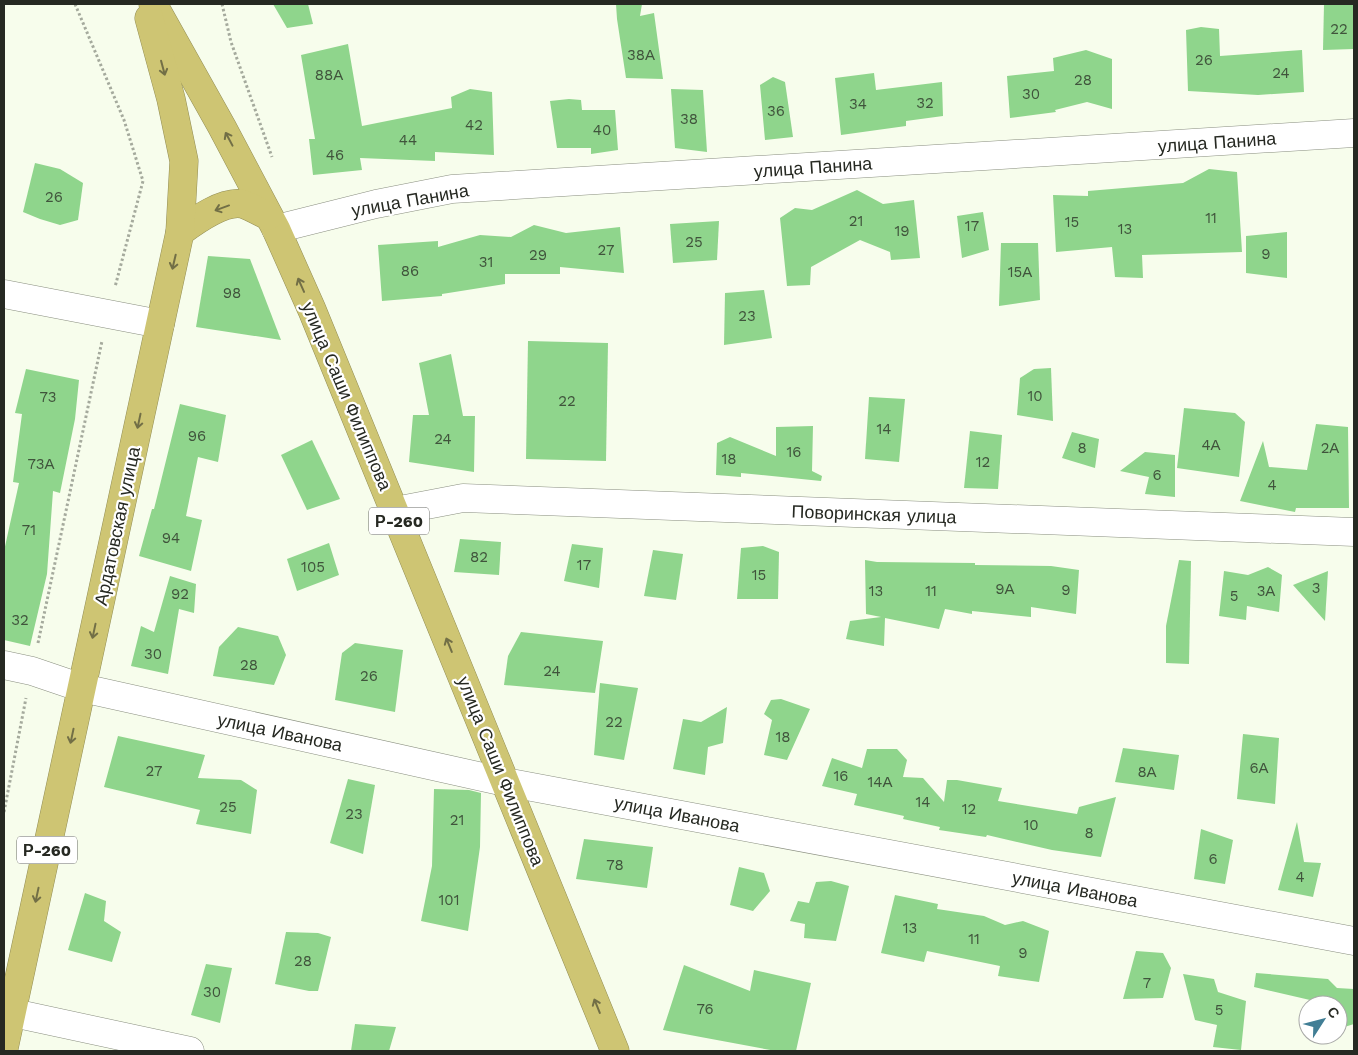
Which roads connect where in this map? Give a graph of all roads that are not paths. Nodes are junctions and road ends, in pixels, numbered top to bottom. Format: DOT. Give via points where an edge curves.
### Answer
graph roads {
  1 [pos="146,4"];
  2 [pos="153,4"];
  3 [pos="1354,133"];
  4 [pos="272,222"];
  5 [pos="180,232"];
  6 [pos="4,294"];
  7 [pos="160,324"];
  8 [pos="395,511"];
  9 [pos="1354,532"];
  10 [pos="4,665"];
  11 [pos="82,688"];
  12 [pos="505,782"];
  13 [pos="1354,941"];
  14 [pos="8,1012"];
  15 [pos="4,1048"];
  16 [pos="190,1051"];
  17 [pos="615,1051"];
  1 -- 5 [label="highway, Ардатовская улица / Р-260, one-way" via="184,161"];
  4 -- 2 [label="highway, улица Саши Филиппова / Р-260, one-way"];
  3 -- 4 [label="street, улица Панина" via="452,190"];
  4 -- 5 [label="highway, one-way" via="242,204 230,205 196,220"];
  8 -- 4 [label="highway, улица Саши Филиппова / Р-260, one-way"];
  5 -- 7 [label="highway, Ардатовская улица / Р-260, one-way"];
  6 -- 7 [label="street"];
  7 -- 11 [label="highway, Ардатовская улица / Р-260, one-way"];
  8 -- 9 [label="street, Поворинская улица" via="463,498"];
  12 -- 8 [label="highway, улица Саши Филиппова / Р-260, one-way"];
  10 -- 11 [label="street, улица Иванова"];
  11 -- 12 [label="street, улица Иванова"];
  11 -- 14 [label="highway, Ардатовская улица / Р-260, one-way"];
  12 -- 13 [label="street, улица Иванова"];
  17 -- 12 [label="highway, улица Саши Филиппова / Р-260, one-way"];
  14 -- 15 [label="highway, Ардатовская улица / Р-260"];
  14 -- 16 [label="street"];
}
